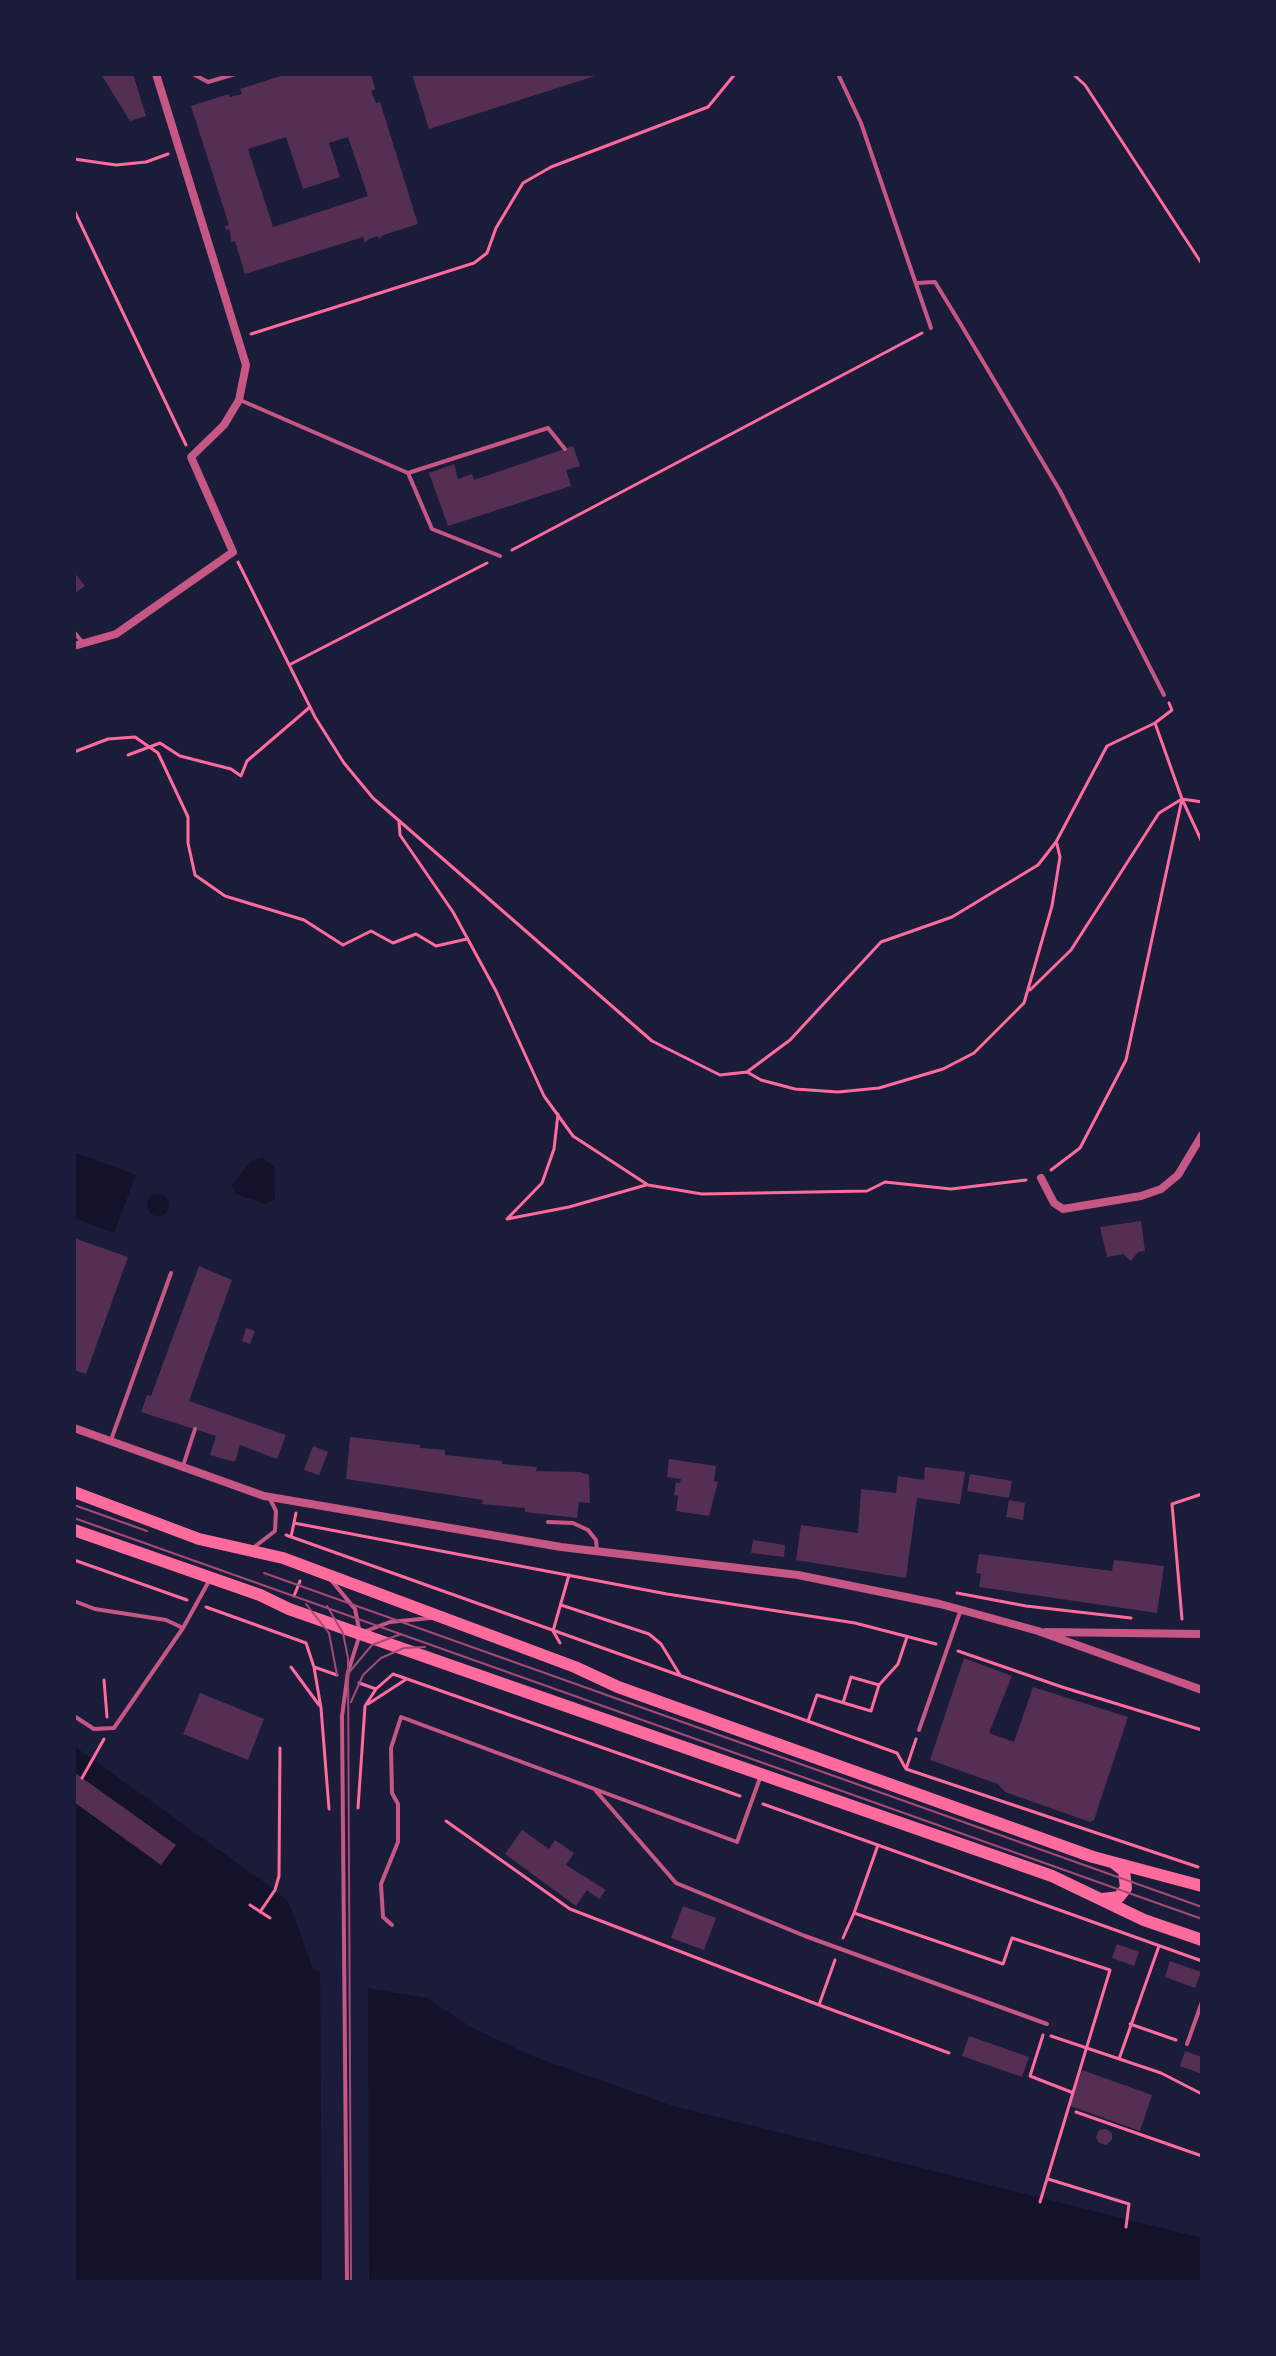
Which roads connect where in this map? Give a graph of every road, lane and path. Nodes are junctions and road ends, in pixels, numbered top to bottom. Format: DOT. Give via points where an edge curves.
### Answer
graph roads {
  1 [pos="156,74"];
  2 [pos="193,74"];
  3 [pos="235,74"];
  4 [pos="735,74"];
  5 [pos="838,74"];
  6 [pos="1073,74"];
  7 [pos="180,149"];
  8 [pos="74,159"];
  9 [pos="74,210"];
  10 [pos="1202,264"];
  11 [pos="917,283"];
  12 [pos="931,328"];
  13 [pos="239,338"];
  14 [pos="239,400"];
  15 [pos="565,449"];
  16 [pos="191,457"];
  17 [pos="408,473"];
  18 [pos="233,552"];
  19 [pos="500,556"];
  20 [pos="74,632"];
  21 [pos="78,644"];
  22 [pos="289,665"];
  23 [pos="1164,695"];
  24 [pos="310,707"];
  25 [pos="1155,723"];
  26 [pos="148,746"];
  27 [pos="74,752"];
  28 [pos="128,755"];
  29 [pos="1182,799"];
  30 [pos="1202,802"];
  31 [pos="399,822"];
  32 [pos="1056,842"];
  33 [pos="1202,842"];
  34 [pos="467,939"];
  35 [pos="1027,993"];
  36 [pos="747,1072"];
  37 [pos="558,1114"];
  38 [pos="1202,1135"];
  39 [pos="1041,1178"];
  40 [pos="648,1185"];
  41 [pos="171,1273"];
  42 [pos="74,1428"];
  43 [pos="195,1429"];
  44 [pos="110,1442"];
  45 [pos="182,1469"];
  46 [pos="74,1492"];
  47 [pos="1202,1494"];
  48 [pos="264,1496"];
  49 [pos="296,1512"];
  50 [pos="548,1522"];
  51 [pos="294,1523"];
  52 [pos="74,1530"];
  53 [pos="282,1534"];
  54 [pos="291,1537"];
  55 [pos="313,1545"];
  56 [pos="253,1548"];
  57 [pos="597,1552"];
  58 [pos="74,1560"];
  59 [pos="305,1567"];
  60 [pos="569,1575"];
  61 [pos="327,1576"];
  62 [pos="211,1577"];
  63 [pos="74,1601"];
  64 [pos="188,1601"];
  65 [pos="561,1605"];
  66 [pos="212,1609"];
  67 [pos="289,1609"];
  68 [pos="961,1609"];
  69 [pos="1080,1611"];
  70 [pos="1135,1618"];
  71 [pos="439,1619"];
  72 [pos="1182,1623"];
  73 [pos="183,1628"];
  74 [pos="553,1631"];
  75 [pos="1038,1631"];
  76 [pos="280,1634"];
  77 [pos="360,1634"];
  78 [pos="1202,1634"];
  79 [pos="907,1637"];
  80 [pos="306,1643"];
  81 [pos="948,1647"];
  82 [pos="291,1667"];
  83 [pos="314,1667"];
  84 [pos="393,1674"];
  85 [pos="680,1675"];
  86 [pos="407,1679"];
  87 [pos="104,1680"];
  88 [pos="879,1685"];
  89 [pos="376,1689"];
  90 [pos="1202,1690"];
  91 [pos="843,1703"];
  92 [pos="365,1706"];
  93 [pos="321,1708"];
  94 [pos="107,1715"];
  95 [pos="74,1716"];
  96 [pos="808,1721"];
  97 [pos="919,1730"];
  98 [pos="1202,1730"];
  99 [pos="280,1748"];
  100 [pos="97,1755"];
  101 [pos="906,1769"];
  102 [pos="761,1773"];
  103 [pos="82,1778"];
  104 [pos="595,1789"];
  105 [pos="752,1800"];
  106 [pos="358,1808"];
  107 [pos="329,1809"];
  108 [pos="446,1821"];
  109 [pos="878,1845"];
  110 [pos="1109,1861"];
  111 [pos="1202,1868"];
  112 [pos="1202,1886"];
  113 [pos="1096,1897"];
  114 [pos="250,1905"];
  115 [pos="260,1912"];
  116 [pos="854,1913"];
  117 [pos="270,1918"];
  118 [pos="392,1925"];
  119 [pos="1202,1940"];
  120 [pos="1159,1946"];
  121 [pos="839,1949"];
  122 [pos="1202,1961"];
  123 [pos="1202,2002"];
  124 [pos="819,2005"];
  125 [pos="1047,2024"];
  126 [pos="1130,2024"];
  127 [pos="1044,2033"];
  128 [pos="1187,2044"];
  129 [pos="1085,2047"];
  130 [pos="949,2053"];
  131 [pos="1119,2059"];
  132 [pos="1071,2092"];
  133 [pos="1202,2094"];
  134 [pos="1076,2112"];
  135 [pos="1202,2156"];
  136 [pos="1046,2179"];
  137 [pos="1040,2202"];
  138 [pos="1126,2227"];
  139 [pos="347,2282"];
  1 -- 7 [label="street"];
  2 -- 3 [label="lane" via="208,82"];
  4 -- 13 [label="path" via="708,107 551,167 523,183 487,253 474,263"];
  5 -- 11 [label="lane" via="861,123"];
  6 -- 10 [label="path"];
  7 -- 8 [label="path" via="146,162 116,165"];
  7 -- 13 [label="street"];
  9 -- 16 [label="path"];
  11 -- 12 [label="lane"];
  11 -- 23 [label="lane" via="935,282 960,323 1060,491"];
  12 -- 19 [label="path"];
  13 -- 14 [label="street" via="246,365"];
  14 -- 16 [label="street" via="224,425"];
  14 -- 17 [label="lane"];
  15 -- 17 [label="lane" via="548,428"];
  16 -- 18 [label="street"];
  17 -- 19 [label="lane" via="432,529"];
  18 -- 21 [label="street" via="116,634"];
  18 -- 22 [label="path"];
  19 -- 22 [label="path"];
  20 -- 21 [label="lane"];
  22 -- 24 [label="path"];
  23 -- 25 [label="path" via="1172,710"];
  24 -- 26 [label="path" via="247,761 241,776 180,756 160,743"];
  24 -- 31 [label="path" via="344,763"];
  25 -- 29 [label="path"];
  25 -- 32 [label="path" via="1107,746"];
  26 -- 27 [label="path" via="135,737 121,738"];
  26 -- 28 [label="path"];
  26 -- 34 [label="path" via="158,753 188,817 195,875 225,896 304,920 343,945 371,931 393,943 416,934 436,946"];
  29 -- 30 [label="path"];
  29 -- 33 [label="path"];
  29 -- 35 [label="path" via="1159,813 1071,950"];
  29 -- 39 [label="path" via="1126,1060 1080,1148"];
  31 -- 34 [label="path" via="400,835"];
  31 -- 36 [label="path" via="652,1041 720,1075"];
  32 -- 35 [label="path" via="1060,857 1052,906"];
  32 -- 36 [label="path" via="1032,870 952,917 881,942 790,1040"];
  34 -- 37 [label="path" via="544,1096"];
  35 -- 36 [label="path" via="1010,1020 974,1053 943,1069 879,1088 795,1089"];
  37 -- 40 [label="path" via="573,1136"];
  37 -- 40 [label="path" via="554,1149 542,1183 507,1219"];
  38 -- 39 [label="street" via="1178,1175 1141,1196 1063,1209"];
  39 -- 40 [label="path" via="951,1189 885,1182 867,1191 702,1194"];
  41 -- 44 [label="lane"];
  42 -- 44 [label="street"];
  43 -- 45 [label="lane"];
  44 -- 45 [label="street"];
  45 -- 48 [label="street"];
  46 -- 56 [label="main road" via="199,1539"];
  47 -- 72 [label="path" via="1172,1504"];
  48 -- 56 [label="lane" via="274,1504 276,1526 272,1536"];
  48 -- 57 [label="street"];
  49 -- 51 [label="path"];
  50 -- 57 [label="lane" via="588,1530"];
  51 -- 54 [label="path"];
  51 -- 60 [label="path"];
  52 -- 62 [label="main road"];
  53 -- 54 [label="path"];
  54 -- 55 [label="path"];
  55 -- 59 [label="path"];
  55 -- 74 [label="path"];
  56 -- 59 [label="main road"];
  57 -- 68 [label="street" via="798,1575"];
  58 -- 64 [label="path"];
  59 -- 61 [label="main road"];
  59 -- 67 [label="path"];
  60 -- 65 [label="path"];
  60 -- 79 [label="path" via="855,1623"];
  61 -- 71 [label="main road"];
  61 -- 77 [label="lane" via="349,1597"];
  62 -- 67 [label="main road"];
  62 -- 73 [label="lane"];
  63 -- 73 [label="lane"];
  65 -- 74 [label="path"];
  65 -- 85 [label="path" via="649,1634"];
  66 -- 76 [label="path"];
  67 -- 76 [label="path"];
  67 -- 77 [label="main road"];
  68 -- 75 [label="street"];
  68 -- 81 [label="lane"];
  69 -- 70 [label="path"];
  71 -- 77 [label="lane" via="390,1622"];
  71 -- 110 [label="main road"];
  73 -- 95 [label="lane" via="114,1728 94,1729"];
  74 -- 85 [label="path"];
  75 -- 78 [label="street"];
  75 -- 90 [label="street"];
  76 -- 80 [label="path"];
  77 -- 102 [label="main road"];
  77 -- 139 [label="lane" via="344,1695"];
  79 -- 81 [label="path"];
  79 -- 88 [label="path" via="898,1664"];
  81 -- 97 [label="lane"];
  81 -- 98 [label="path"];
  82 -- 93 [label="path"];
  83 -- 93 [label="path"];
  84 -- 86 [label="path"];
  85 -- 96 [label="path"];
  86 -- 92 [label="path"];
  86 -- 105 [label="path"];
  87 -- 94 [label="path"];
  88 -- 91 [label="path" via="871,1711"];
  88 -- 91 [label="path" via="851,1677"];
  89 -- 92 [label="path"];
  91 -- 96 [label="path" via="817,1695"];
  92 -- 106 [label="path"];
  93 -- 107 [label="path"];
  96 -- 101 [label="path" via="897,1753"];
  97 -- 101 [label="path"];
  99 -- 115 [label="path" via="279,1876"];
  100 -- 103 [label="path"];
  101 -- 111 [label="path"];
  102 -- 105 [label="lane"];
  102 -- 113 [label="main road" via="1052,1876"];
  104 -- 105 [label="lane" via="737,1842"];
  104 -- 118 [label="lane" via="401,1717 391,1748 398,1842 381,1884 383,1917"];
  104 -- 121 [label="lane" via="676,1883"];
  105 -- 109 [label="path"];
  108 -- 124 [label="path" via="570,1909"];
  109 -- 116 [label="path"];
  109 -- 120 [label="path"];
  110 -- 112 [label="main road"];
  110 -- 113 [label="main road" via="1124,1871 1126,1888 1114,1899"];
  113 -- 119 [label="main road"];
  114 -- 115 [label="path"];
  115 -- 117 [label="path"];
  116 -- 121 [label="path"];
  116 -- 129 [label="path" via="1003,1964 1012,1938 1110,1970"];
  120 -- 122 [label="path"];
  120 -- 126 [label="path"];
  121 -- 124 [label="path"];
  121 -- 125 [label="lane"];
  123 -- 128 [label="lane"];
  124 -- 130 [label="path"];
  125 -- 127 [label="path"];
  126 -- 128 [label="path"];
  126 -- 131 [label="path"];
  127 -- 129 [label="path"];
  127 -- 132 [label="path" via="1030,2076"];
  129 -- 131 [label="path"];
  129 -- 132 [label="path"];
  131 -- 133 [label="path"];
  132 -- 136 [label="path"];
  134 -- 135 [label="path"];
  136 -- 137 [label="path"];
  136 -- 138 [label="path" via="1129,2204"];
}
